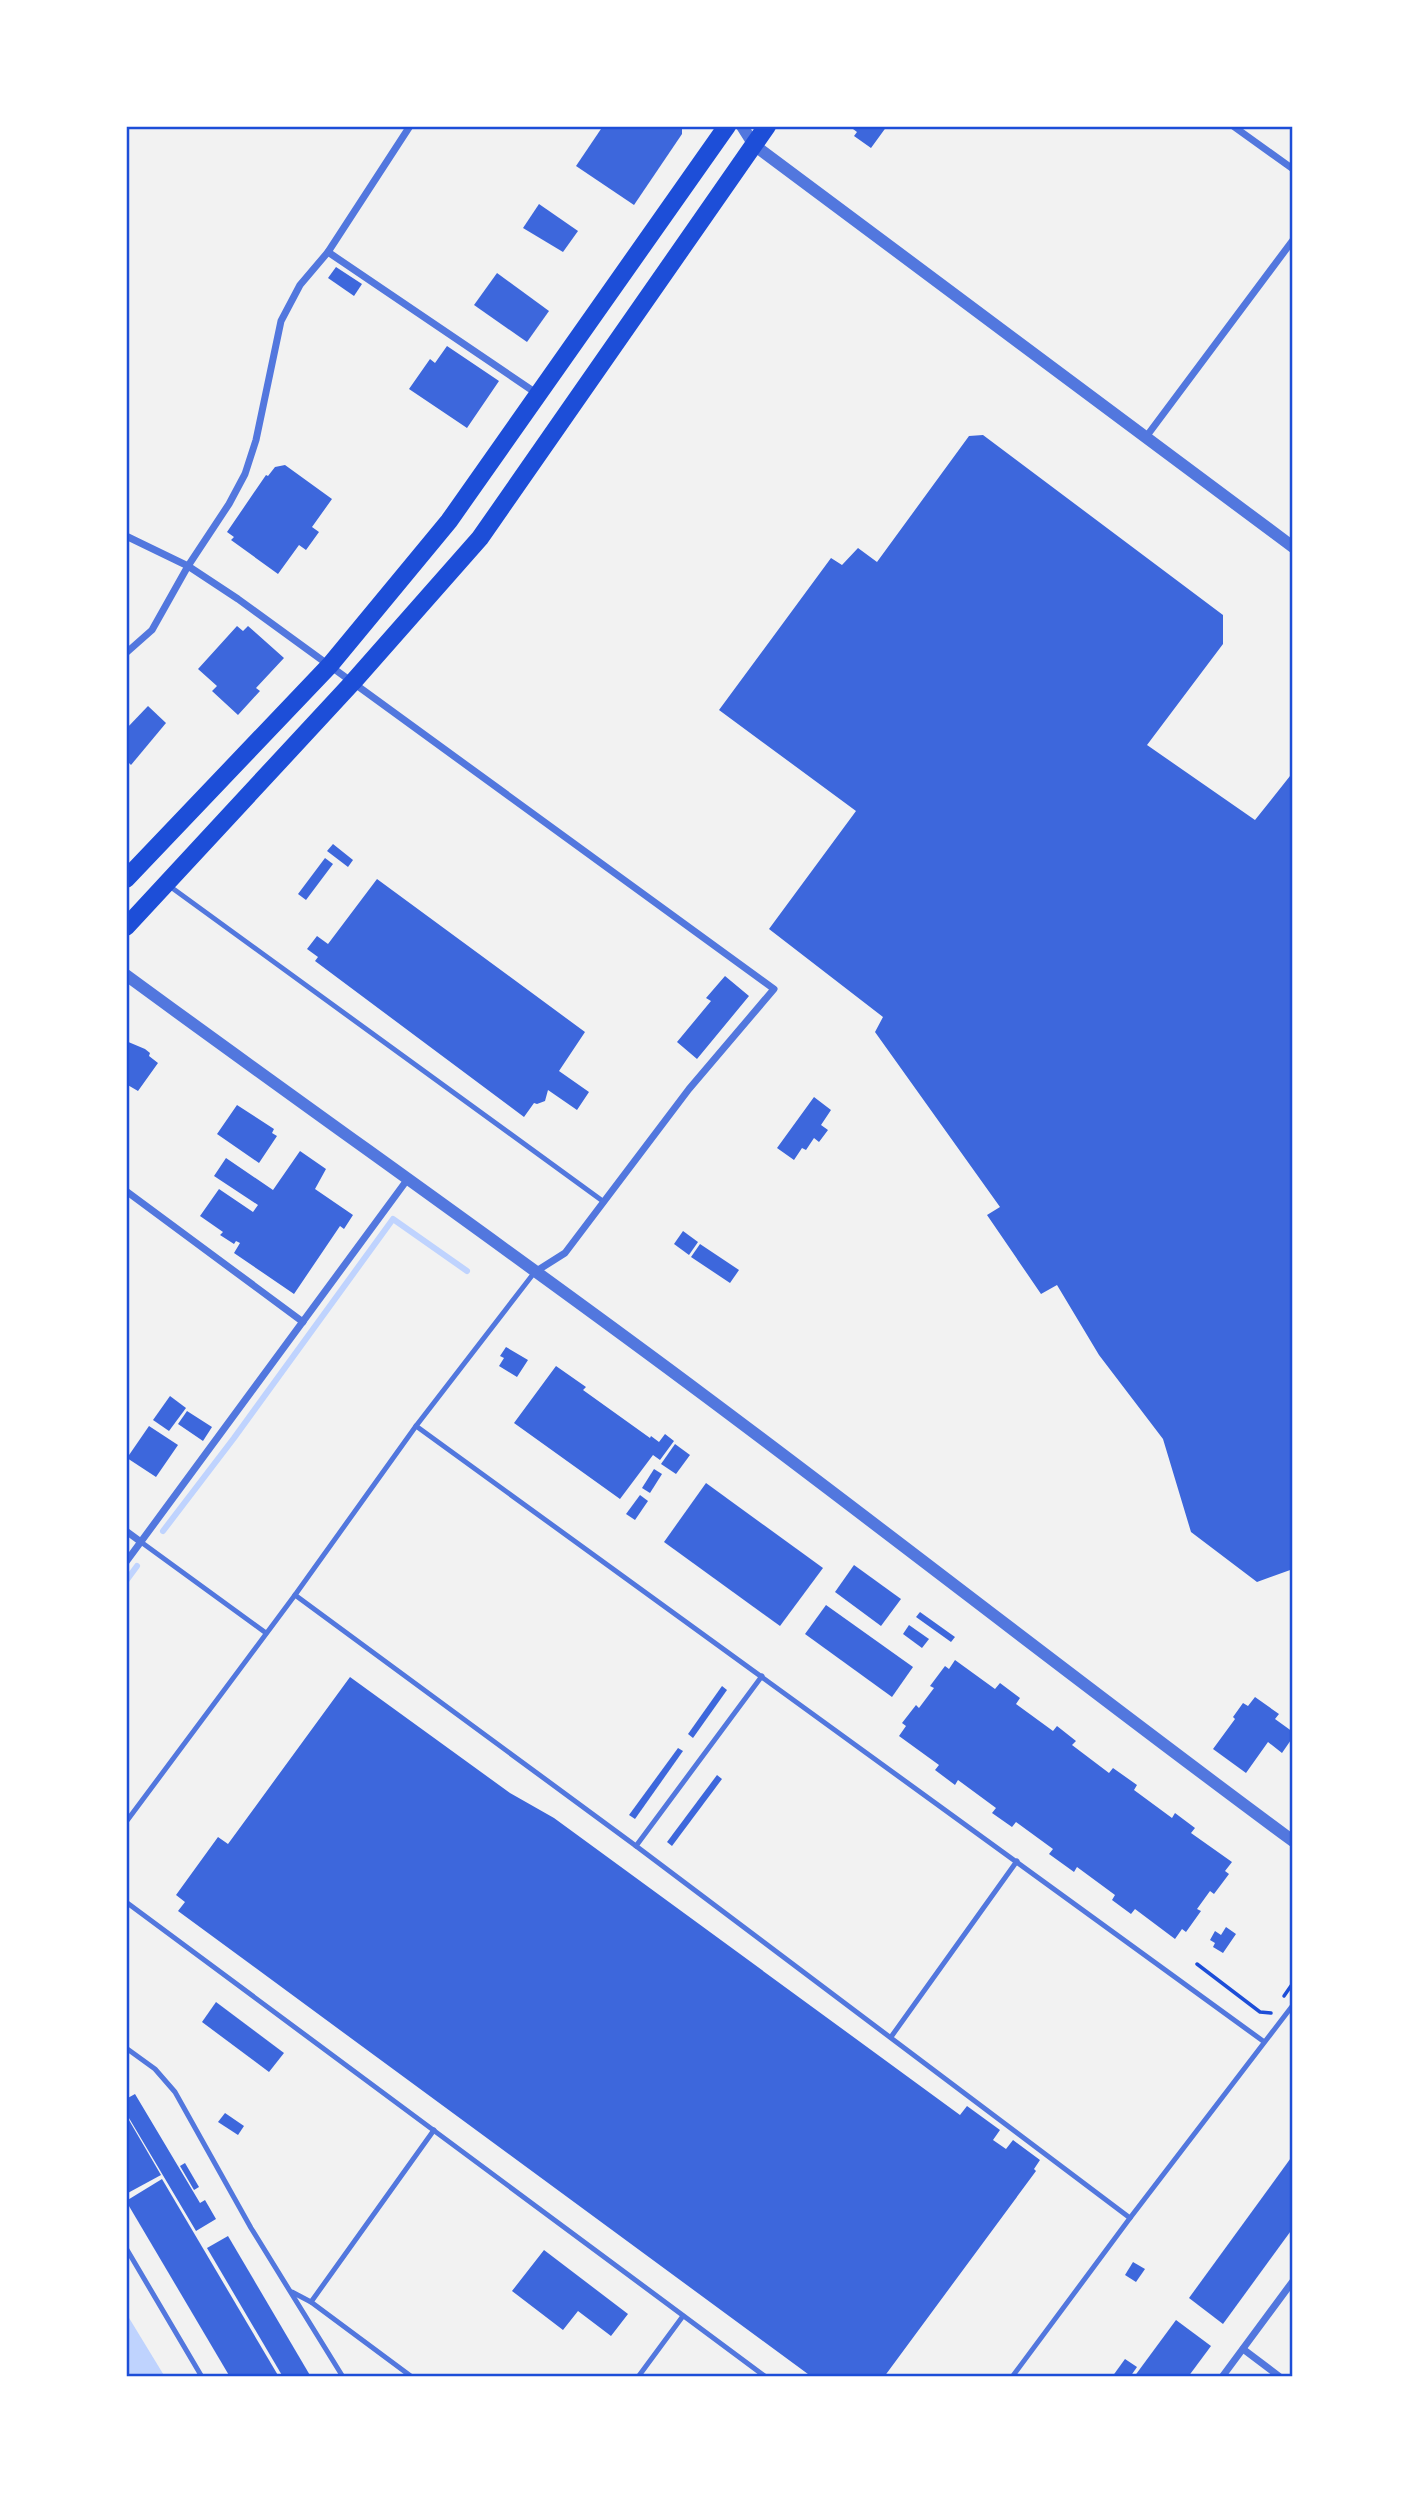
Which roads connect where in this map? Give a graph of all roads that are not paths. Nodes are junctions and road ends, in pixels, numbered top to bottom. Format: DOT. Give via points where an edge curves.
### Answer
graph roads {
  1 [pos="410,126"];
  2 [pos="727,126"];
  3 [pos="742,126"];
  4 [pos="767,126"];
  5 [pos="1233,126"];
  6 [pos="754,145"];
  7 [pos="1293,169"];
  8 [pos="1293,240"];
  9 [pos="328,252"];
  10 [pos="540,395"];
  11 [pos="1146,437"];
  12 [pos="126,536"];
  13 [pos="1293,547"];
  14 [pos="188,566"];
  15 [pos="126,653"];
  16 [pos="330,665"];
  17 [pos="353,682"];
  18 [pos="132,869"];
  19 [pos="166,883"];
  20 [pos="126,927"];
  21 [pos="126,975"];
  22 [pos="407,1180"];
  23 [pos="126,1191"];
  24 [pos="604,1202"];
  25 [pos="534,1273"];
  26 [pos="303,1322"];
  27 [pos="416,1426"];
  28 [pos="126,1531"];
  29 [pos="141,1542"];
  30 [pos="126,1562"];
  31 [pos="295,1595"];
  32 [pos="266,1633"];
  33 [pos="762,1676"];
  34 [pos="126,1822"];
  35 [pos="1293,1841"];
  36 [pos="636,1846"];
  37 [pos="1017,1861"];
  38 [pos="126,1902"];
  39 [pos="1293,2005"];
  40 [pos="891,2037"];
  41 [pos="1264,2041"];
  42 [pos="126,2048"];
  43 [pos="434,2130"];
  44 [pos="1130,2218"];
  45 [pos="126,2248"];
  46 [pos="1293,2281"];
  47 [pos="290,2290"];
  48 [pos="311,2302"];
  49 [pos="683,2316"];
  50 [pos="1243,2349"];
  51 [pos="202,2377"];
  52 [pos="343,2377"];
  53 [pos="412,2377"];
  54 [pos="638,2377"];
  55 [pos="766,2377"];
  56 [pos="1012,2377"];
  57 [pos="1222,2377"];
  58 [pos="1280,2377"];
  1 -- 9 [label="street"];
  2 -- 10 [label="main road"];
  3 -- 6 [label="street"];
  4 -- 6 [label="main road"];
  5 -- 7 [label="street"];
  6 -- 11 [label="street"];
  6 -- 17 [label="main road" via="480,538"];
  8 -- 11 [label="street"];
  9 -- 10 [label="street"];
  9 -- 14 [label="street" via="300,285 281,321 245,474"];
  10 -- 16 [label="main road" via="449,521"];
  11 -- 13 [label="street"];
  12 -- 14 [label="street"];
  14 -- 15 [label="street" via="152,630"];
  14 -- 16 [label="street"];
  16 -- 17 [label="street"];
  16 -- 18 [label="main road"];
  17 -- 19 [label="main road"];
  17 -- 24 [label="street" via="774,989 689,1089"];
  19 -- 20 [label="main road"];
  19 -- 24 [label="lane"];
  21 -- 22 [label="street"];
  22 -- 25 [label="street"];
  22 -- 26 [label="street"];
  23 -- 26 [label="street"];
  24 -- 25 [label="street" via="565,1253"];
  25 -- 27 [label="lane"];
  25 -- 35 [label="street" via="868,1517"];
  26 -- 29 [label="street"];
  27 -- 31 [label="lane"];
  27 -- 33 [label="lane"];
  28 -- 29 [label="street"];
  29 -- 30 [label="street"];
  29 -- 32 [label="lane"];
  31 -- 32 [label="lane"];
  31 -- 36 [label="lane"];
  32 -- 34 [label="lane"];
  33 -- 36 [label="lane"];
  33 -- 37 [label="lane"];
  36 -- 40 [label="lane"];
  37 -- 40 [label="lane"];
  37 -- 41 [label="lane"];
  38 -- 43 [label="lane"];
  39 -- 41 [label="lane"];
  40 -- 44 [label="lane"];
  41 -- 44 [label="lane"];
  42 -- 47 [label="lane" via="155,2069 175,2092"];
  43 -- 48 [label="lane"];
  43 -- 49 [label="lane"];
  44 -- 56 [label="lane"];
  45 -- 51 [label="lane"];
  46 -- 50 [label="street"];
  47 -- 48 [label="lane"];
  47 -- 52 [label="lane"];
  48 -- 53 [label="lane"];
  49 -- 54 [label="lane"];
  49 -- 55 [label="lane"];
  50 -- 57 [label="street"];
  50 -- 58 [label="street"];
}
